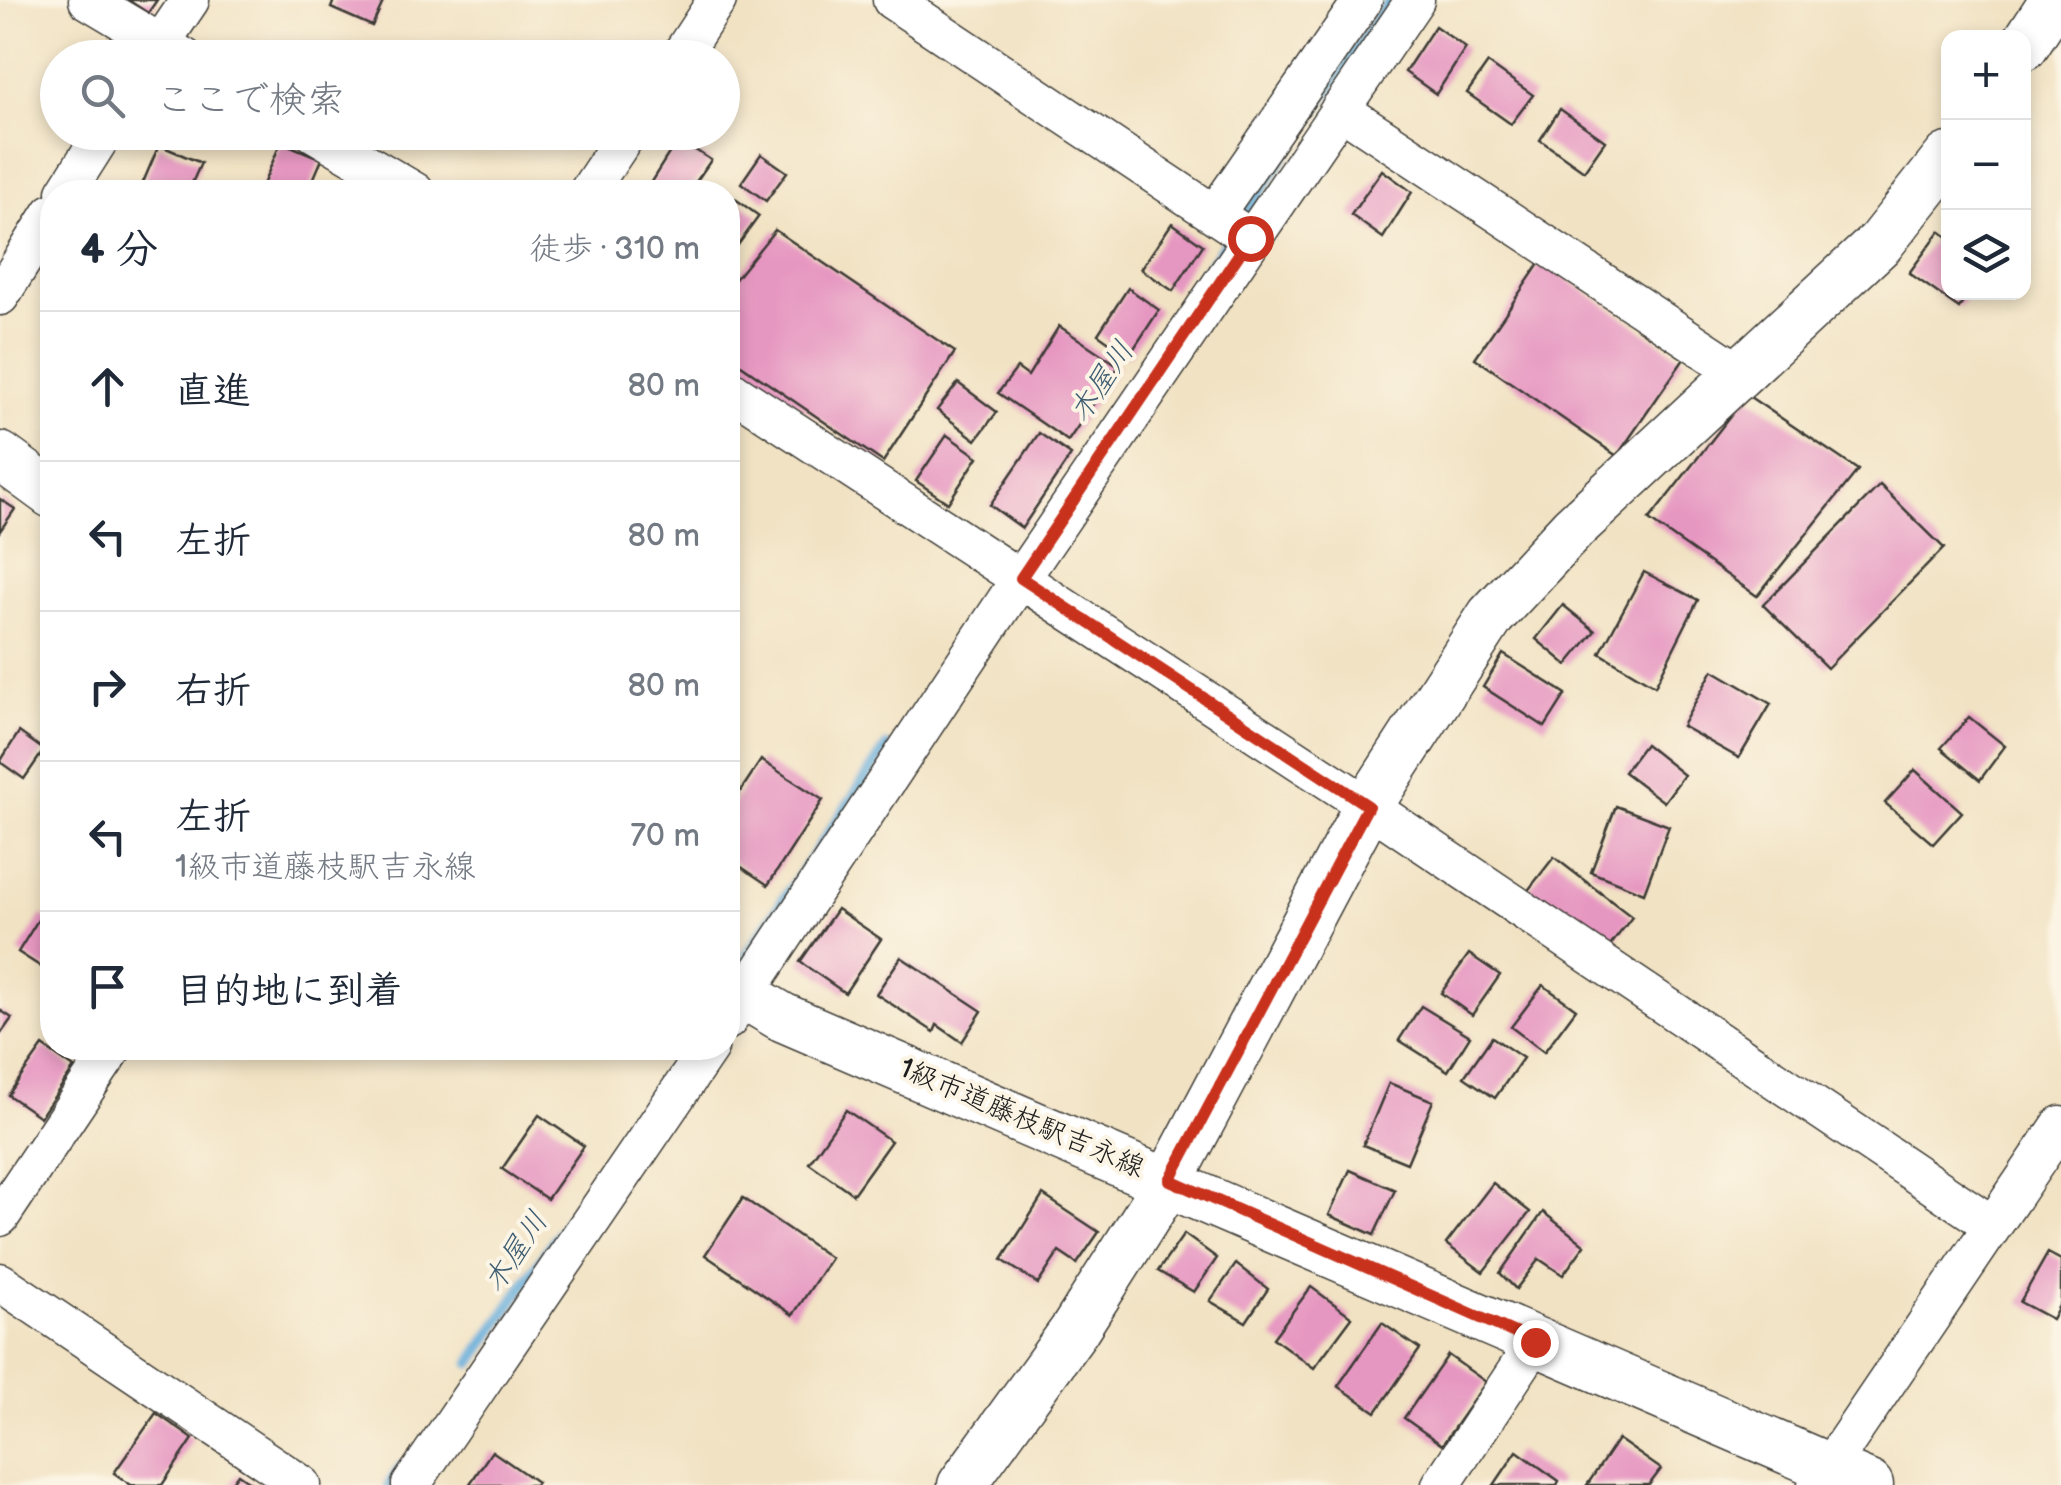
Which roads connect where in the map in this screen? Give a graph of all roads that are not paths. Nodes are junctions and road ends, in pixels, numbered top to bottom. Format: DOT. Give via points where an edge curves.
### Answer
graph roads {
  1 [pos="88,0"];
  2 [pos="190,0"];
  3 [pos="717,0"];
  4 [pos="892,0"];
  5 [pos="1363,0"];
  6 [pos="1415,0"];
  7 [pos="2054,0"];
  8 [pos="2031,35"];
  9 [pos="147,40"];
  10 [pos="172,40"];
  11 [pos="690,40"];
  12 [pos="1340,109"];
  13 [pos="93,150"];
  14 [pos="344,150"];
  15 [pos="616,150"];
  16 [pos="1941,166"];
  17 [pos="74,180"];
  18 [pos="395,180"];
  19 [pos="596,180"];
  20 [pos="1215,214"];
  21 [pos="40,232"];
  22 [pos="1250,238"];
  23 [pos="0,296"];
  24 [pos="1742,374"];
  25 [pos="740,396"];
  26 [pos="0,456"];
  27 [pos="40,485"];
  28 [pos="1021,578"];
  29 [pos="1368,806"];
  30 [pos="740,990"];
  31 [pos="740,1002"];
  32 [pos="105,1060"];
  33 [pos="701,1060"];
  34 [pos="2061,1126"];
  35 [pos="1170,1180"];
  36 [pos="0,1217"];
  37 [pos="1992,1225"];
  38 [pos="0,1282"];
  39 [pos="1535,1342"];
  40 [pos="1838,1479"];
  41 [pos="302,1485"];
  42 [pos="412,1485"];
  43 [pos="962,1485"];
  44 [pos="1441,1485"];
  1 -- 9 [label="street"];
  2 -- 10 [label="street"];
  3 -- 11 [label="street"];
  4 -- 20 [label="street"];
  5 -- 20 [label="street"];
  6 -- 12 [label="street"];
  7 -- 8 [label="street"];
  12 -- 22 [label="street"];
  12 -- 24 [label="street"];
  13 -- 17 [label="street"];
  14 -- 18 [label="street"];
  15 -- 19 [label="street"];
  16 -- 24 [label="street" via="1880,243"];
  20 -- 22 [label="street"];
  21 -- 23 [label="street"];
  22 -- 28 [label="street"];
  24 -- 29 [label="street" via="1574,528 1491,616"];
  25 -- 28 [label="street"];
  26 -- 27 [label="street"];
  28 -- 29 [label="street"];
  28 -- 30 [label="street"];
  29 -- 35 [label="street"];
  29 -- 37 [label="street"];
  31 -- 35 [label="street, 1級市道藤枝駅吉永線"];
  32 -- 36 [label="street"];
  33 -- 42 [label="street"];
  34 -- 37 [label="street"];
  35 -- 39 [label="street, 1級市道藤枝駅吉永線"];
  35 -- 43 [label="street"];
  37 -- 40 [label="street"];
  38 -- 41 [label="street"];
  39 -- 40 [label="street, 1級市道藤枝駅吉永線"];
  39 -- 44 [label="street"];
}
